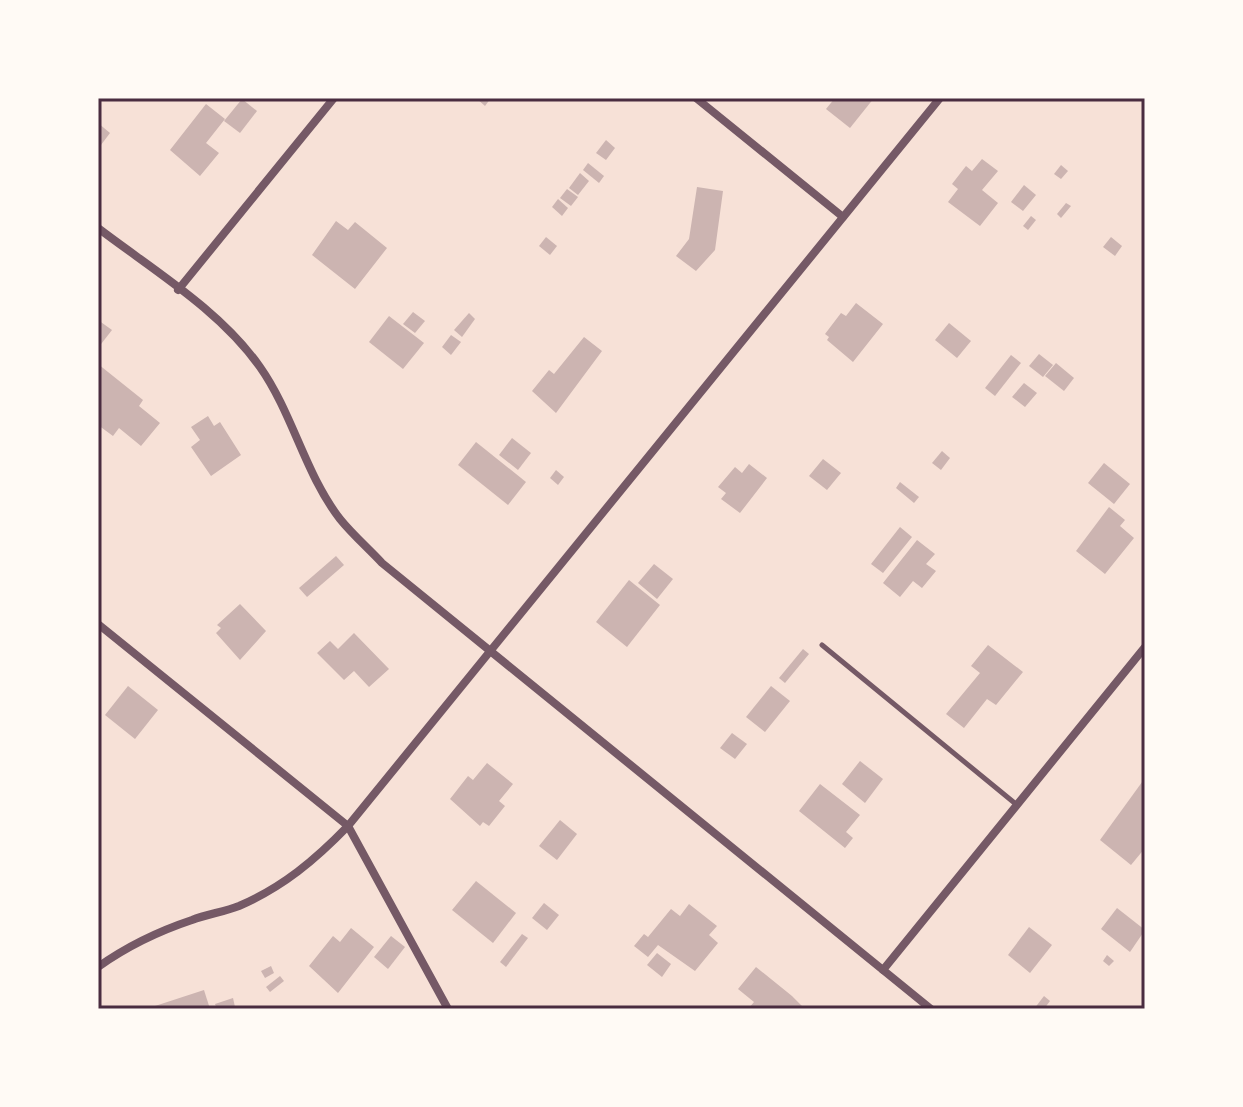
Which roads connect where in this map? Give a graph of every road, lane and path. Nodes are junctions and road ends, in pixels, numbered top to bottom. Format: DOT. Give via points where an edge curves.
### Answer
graph roads {
  1 [pos="334,98"];
  2 [pos="696,98"];
  3 [pos="940,98"];
  4 [pos="843,217"];
  5 [pos="98,228"];
  6 [pos="178,290"];
  7 [pos="98,624"];
  8 [pos="822,645"];
  9 [pos="1145,647"];
  10 [pos="490,651"];
  11 [pos="1017,805"];
  12 [pos="348,826"];
  13 [pos="98,967"];
  14 [pos="883,970"];
  15 [pos="448,1009"];
  16 [pos="931,1009"];
  1 -- 6 [label="street"];
  2 -- 4 [label="street"];
  3 -- 4 [label="street"];
  4 -- 10 [label="street"];
  5 -- 6 [label="street"];
  6 -- 10 [label="street" via="221,324 258,365 288,411 338,517 382,563"];
  7 -- 12 [label="street"];
  8 -- 11 [label="lane"];
  9 -- 11 [label="street"];
  10 -- 12 [label="street"];
  10 -- 14 [label="street"];
  11 -- 14 [label="street"];
  12 -- 13 [label="street" via="316,860 278,887 146,939"];
  12 -- 15 [label="street"];
  14 -- 16 [label="street"];
}
